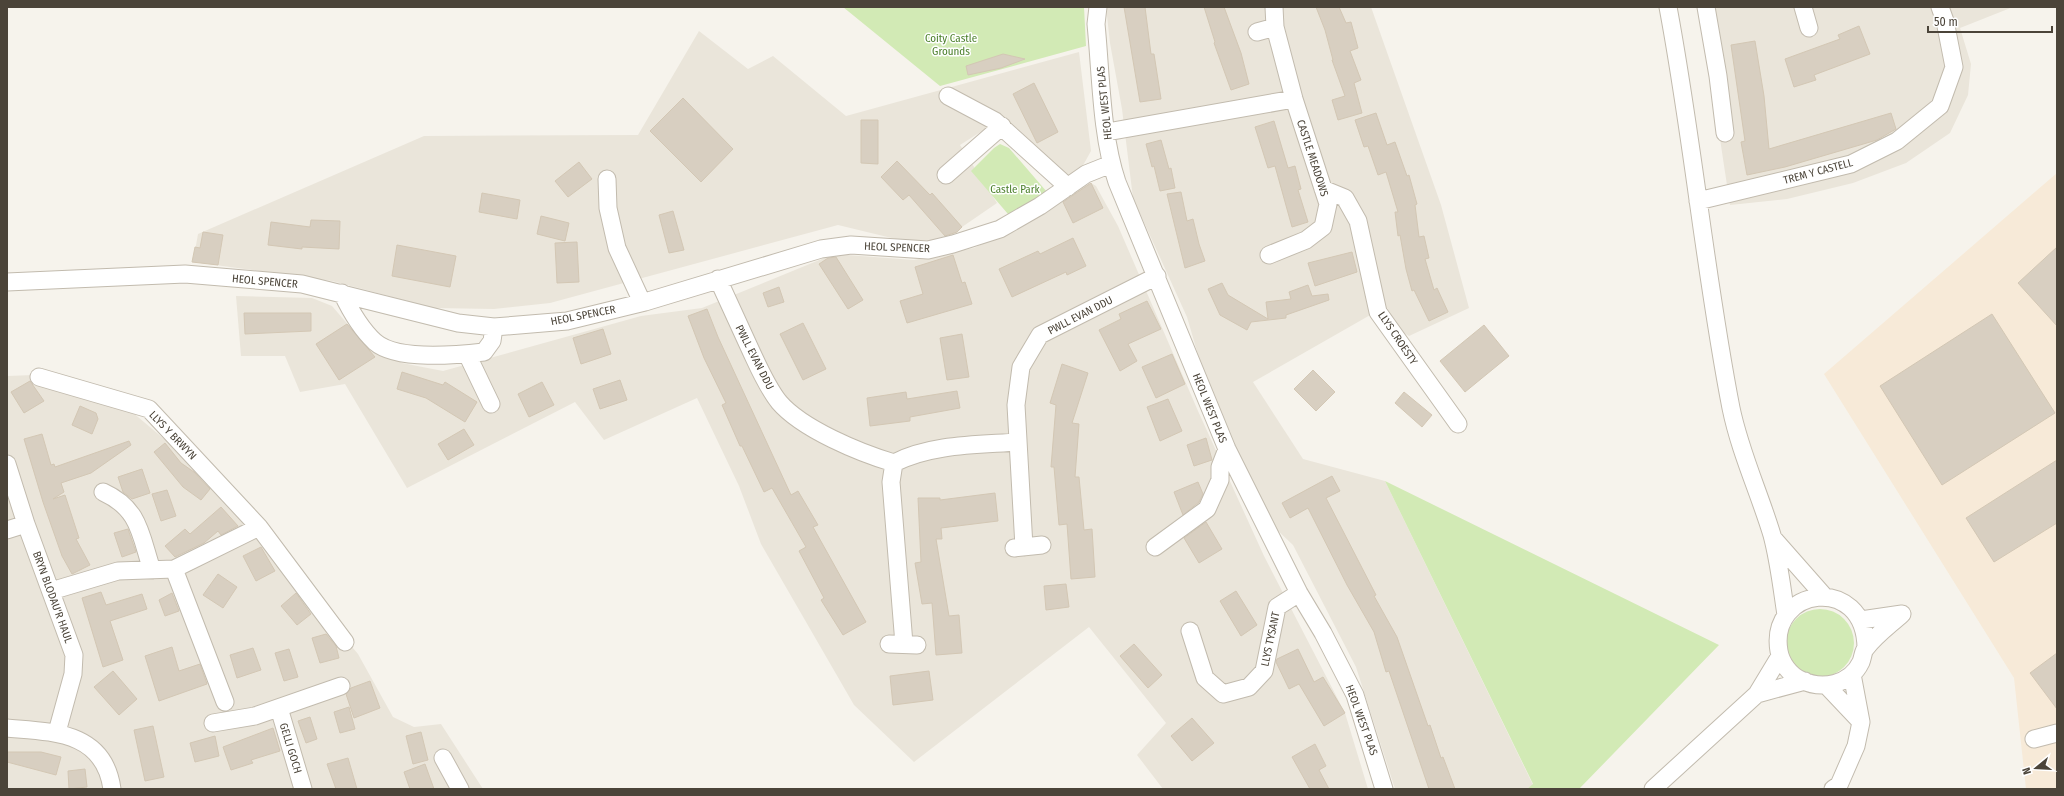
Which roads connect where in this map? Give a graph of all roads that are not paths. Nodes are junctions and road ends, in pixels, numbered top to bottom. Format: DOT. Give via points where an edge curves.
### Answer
graph roads {
  1 [pos="1098,7"];
  2 [pos="1274,7"];
  3 [pos="1668,7"];
  4 [pos="1706,7"];
  5 [pos="1803,7"];
  6 [pos="1940,7"];
  7 [pos="1275,27"];
  8 [pos="1809,28"];
  9 [pos="1257,32"];
  10 [pos="948,96"];
  11 [pos="1294,99"];
  12 [pos="1002,126"];
  13 [pos="1107,132"];
  14 [pos="1725,133"];
  15 [pos="1111,164"];
  16 [pos="946,175"];
  17 [pos="606,178"];
  18 [pos="1068,187"];
  19 [pos="1323,188"];
  20 [pos="1698,201"];
  21 [pos="1269,255"];
  22 [pos="1157,276"];
  23 [pos="718,279"];
  24 [pos="7,282"];
  25 [pos="342,293"];
  26 [pos="642,302"];
  27 [pos="494,327"];
  28 [pos="467,354"];
  29 [pos="39,377"];
  30 [pos="491,404"];
  31 [pos="1458,424"];
  32 [pos="1018,442"];
  33 [pos="1227,449"];
  34 [pos="894,463"];
  35 [pos="7,464"];
  36 [pos="103,492"];
  37 [pos="26,524"];
  38 [pos="259,527"];
  39 [pos="7,530"];
  40 [pos="1772,536"];
  41 [pos="1042,545"];
  42 [pos="1155,547"];
  43 [pos="174,569"];
  44 [pos="152,570"];
  45 [pos="51,591"];
  46 [pos="1299,593"];
  47 [pos="1824,597"];
  48 [pos="1786,615"];
  49 [pos="1861,620"];
  50 [pos="1190,631"];
  51 [pos="345,642"];
  52 [pos="903,645"];
  53 [pos="1866,648"];
  54 [pos="1780,656"];
  55 [pos="1852,674"];
  56 [pos="1805,681"];
  57 [pos="341,686"];
  58 [pos="1826,686"];
  59 [pos="1757,694"];
  60 [pos="225,702"];
  61 [pos="279,708"];
  62 [pos="1861,722"];
  63 [pos="213,723"];
  64 [pos="7,728"];
  65 [pos="57,732"];
  66 [pos="2057,733"];
  67 [pos="2034,739"];
  68 [pos="443,758"];
  69 [pos="112,789"];
  70 [pos="303,789"];
  71 [pos="460,789"];
  72 [pos="1384,789"];
  73 [pos="1653,789"];
  74 [pos="1833,789"];
  1 -- 13 [label="street, HEOL WEST PLAS" via="1096,24"];
  2 -- 7 [label="street, CASTLE MEADOWS"];
  3 -- 20 [label="street" via="1678,57"];
  4 -- 14 [label="street"];
  5 -- 8 [label="street"];
  6 -- 20 [label="street, TREM Y CASTELL" via="1954,67 1940,106 1897,141 1850,164"];
  7 -- 9 [label="street"];
  7 -- 11 [label="street, CASTLE MEADOWS"];
  10 -- 12 [label="street"];
  11 -- 13 [label="street"];
  11 -- 19 [label="street, CASTLE MEADOWS"];
  12 -- 16 [label="street"];
  12 -- 18 [label="street"];
  13 -- 15 [label="street, HEOL WEST PLAS"];
  15 -- 18 [label="street, HEOL SPENCER" via="1086,174"];
  15 -- 22 [label="street, HEOL WEST PLAS"];
  17 -- 26 [label="street" via="608,208 617,248"];
  18 -- 23 [label="street, HEOL SPENCER" via="1000,229 953,244 928,250 851,244 821,249"];
  19 -- 21 [label="street, CASTLE MEADOWS" via="1328,204 1323,228 1306,240"];
  19 -- 31 [label="street, LLYS CROESTY" via="1345,198 1358,221 1378,312"];
  20 -- 40 [label="street" via="1731,409 1747,469"];
  22 -- 32 [label="street, PWLL EVAN DDU" via="1040,335 1021,367 1016,405"];
  22 -- 33 [label="street, HEOL WEST PLAS"];
  23 -- 26 [label="street, HEOL SPENCER"];
  23 -- 34 [label="street, PWLL EVAN DDU" via="779,402 797,419 817,430"];
  24 -- 25 [label="street, HEOL SPENCER" via="184,274 302,284"];
  25 -- 27 [label="street, HEOL SPENCER" via="458,323"];
  25 -- 28 [label="street" via="359,323 376,342 397,352 419,355"];
  26 -- 27 [label="street, HEOL SPENCER" via="567,321"];
  27 -- 28 [label="street" via="492,341 484,352"];
  28 -- 30 [label="street"];
  29 -- 38 [label="street, LLYS Y BRWYN" via="149,409"];
  32 -- 34 [label="street" via="963,445 905,457"];
  32 -- 41 [label="street, PWLL EVAN DDU" via="1019,548"];
  33 -- 42 [label="street" via="1220,467 1220,480 1207,509"];
  33 -- 46 [label="street, HEOL WEST PLAS"];
  34 -- 52 [label="street" via="891,482"];
  35 -- 37 [label="street, BRYN BLODAU'R HAUL"];
  36 -- 44 [label="street" via="125,505 134,515"];
  37 -- 39 [label="street"];
  37 -- 45 [label="street, BRYN BLODAU'R HAUL"];
  38 -- 43 [label="street"];
  38 -- 51 [label="street, LLYS Y BRWYN"];
  40 -- 47 [label="street"];
  40 -- 48 [label="street"];
  43 -- 44 [label="street"];
  43 -- 60 [label="street"];
  44 -- 45 [label="street" via="118,571"];
  45 -- 65 [label="street, BRYN BLODAU'R HAUL" via="74,655 73,674"];
  46 -- 50 [label="street, LLYS TYSANT" via="1277,607 1264,671 1249,687 1223,694 1205,678"];
  46 -- 72 [label="street, HEOL WEST PLAS" via="1355,695"];
  47 -- 48 [label="street" via="1810,599 1797,605"];
  47 -- 49 [label="street" via="1839,600 1851,608"];
  48 -- 54 [label="street" via="1780,628"];
  49 -- 53 [label="street"];
  49 -- 53 [label="street" via="1902,614"];
  53 -- 55 [label="street" via="1861,662"];
  54 -- 56 [label="street" via="1787,669"];
  54 -- 59 [label="street"];
  55 -- 58 [label="street" via="1840,682"];
  55 -- 62 [label="street"];
  56 -- 58 [label="street"];
  56 -- 59 [label="street"];
  57 -- 61 [label="street"];
  58 -- 62 [label="street"];
  59 -- 73 [label="street"];
  61 -- 63 [label="street" via="255,716"];
  61 -- 70 [label="street, GELLI GOCH"];
  62 -- 74 [label="street" via="1856,746 1839,785"];
  64 -- 65 [label="street"];
  65 -- 69 [label="street" via="86,743 102,760"];
  66 -- 67 [label="street"];
  68 -- 71 [label="street"];
}
